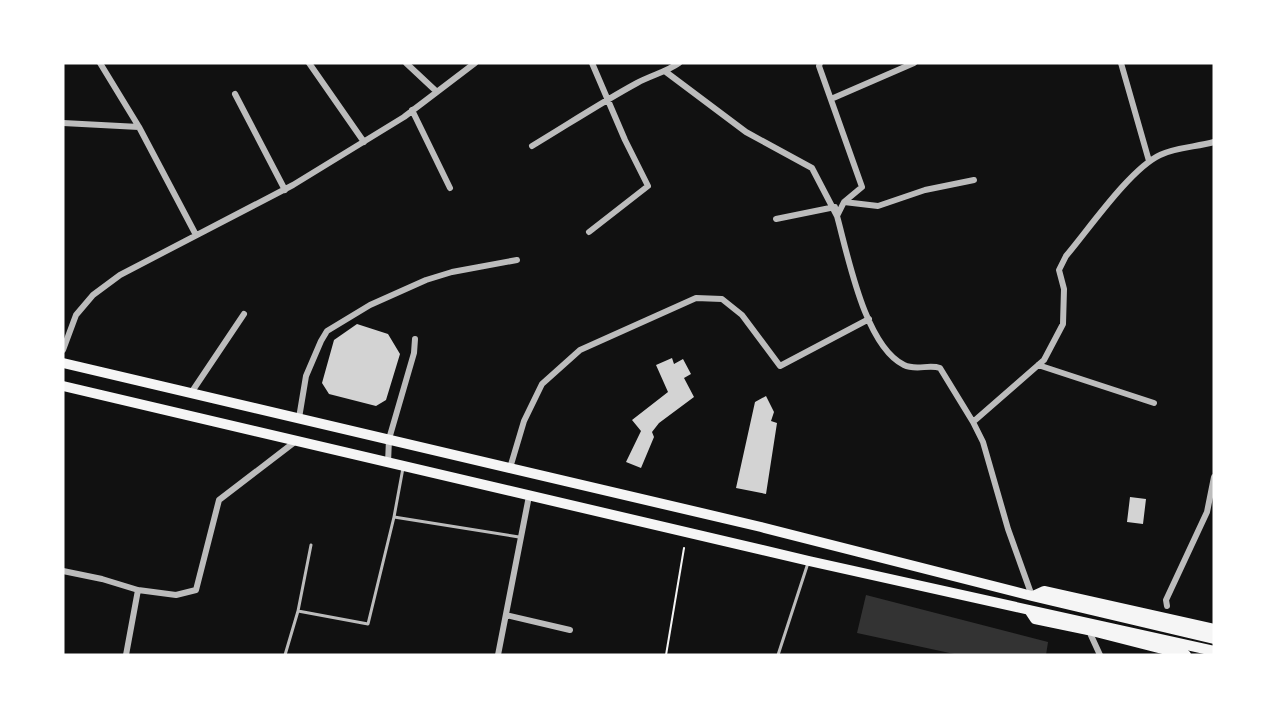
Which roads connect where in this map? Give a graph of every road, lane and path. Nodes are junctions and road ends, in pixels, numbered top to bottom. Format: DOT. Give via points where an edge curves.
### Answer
graph roads {
  1 [pos="100,63"];
  2 [pos="309,63"];
  3 [pos="406,63"];
  4 [pos="475,63"];
  5 [pos="592,63"];
  6 [pos="679,63"];
  7 [pos="820,63"];
  8 [pos="914,63"];
  9 [pos="1121,63"];
  10 [pos="666,72"];
  11 [pos="437,92"];
  12 [pos="236,94"];
  13 [pos="831,99"];
  14 [pos="608,100"];
  15 [pos="412,110"];
  16 [pos="63,123"];
  17 [pos="139,127"];
  18 [pos="364,142"];
  19 [pos="1214,142"];
  20 [pos="532,146"];
  21 [pos="1149,161"];
  22 [pos="974,180"];
  23 [pos="450,188"];
  24 [pos="285,190"];
  25 [pos="844,202"];
  26 [pos="833,208"];
  27 [pos="837,216"];
  28 [pos="776,219"];
  29 [pos="589,232"];
  30 [pos="196,235"];
  31 [pos="517,260"];
  32 [pos="244,314"];
  33 [pos="869,319"];
  34 [pos="415,339"];
  35 [pos="63,350"];
  36 [pos="63,363"];
  37 [pos="1038,366"];
  38 [pos="63,386"];
  39 [pos="191,393"];
  40 [pos="1154,403"];
  41 [pos="299,418"];
  42 [pos="973,422"];
  43 [pos="389,440"];
  44 [pos="296,441"];
  45 [pos="388,463"];
  46 [pos="403,466"];
  47 [pos="510,468"];
  48 [pos="1214,477"];
  49 [pos="529,496"];
  50 [pos="394,517"];
  51 [pos="521,537"];
  52 [pos="311,545"];
  53 [pos="684,548"];
  54 [pos="809,561"];
  55 [pos="63,571"];
  56 [pos="138,590"];
  57 [pos="1032,596"];
  58 [pos="1167,606"];
  59 [pos="1029,610"];
  60 [pos="297,611"];
  61 [pos="506,615"];
  62 [pos="1214,629"];
  63 [pos="570,630"];
  64 [pos="1088,630"];
  65 [pos="1214,639"];
  66 [pos="1214,651"];
  67 [pos="126,655"];
  68 [pos="285,655"];
  69 [pos="498,655"];
  70 [pos="666,655"];
  71 [pos="778,655"];
  72 [pos="1100,655"];
  73 [pos="1186,655"];
  1 -- 17 [label="street"];
  2 -- 18 [label="street"];
  3 -- 11 [label="street"];
  4 -- 11 [label="street"];
  5 -- 14 [label="street"];
  6 -- 10 [label="street"];
  7 -- 13 [label="street"];
  8 -- 13 [label="street"];
  9 -- 21 [label="street"];
  10 -- 14 [label="street" via="654,74"];
  10 -- 26 [label="street" via="746,132 813,168"];
  11 -- 15 [label="street"];
  12 -- 24 [label="street"];
  13 -- 25 [label="street" via="862,187"];
  14 -- 20 [label="street"];
  14 -- 29 [label="street" via="648,186"];
  15 -- 18 [label="street"];
  15 -- 23 [label="street"];
  16 -- 17 [label="street"];
  17 -- 30 [label="street"];
  18 -- 24 [label="street"];
  19 -- 21 [label="street" via="1163,153"];
  21 -- 37 [label="street" via="1066,256 1059,270 1064,289 1064,324"];
  22 -- 25 [label="street" via="925,190 878,206"];
  24 -- 30 [label="street"];
  25 -- 26 [label="street"];
  25 -- 27 [label="street"];
  26 -- 27 [label="street"];
  26 -- 28 [label="street"];
  27 -- 33 [label="street"];
  30 -- 35 [label="street" via="120,275 93,295 76,315"];
  31 -- 41 [label="street" via="426,280 370,305 327,331 306,376"];
  32 -- 39 [label="street"];
  33 -- 42 [label="street" via="882,347 906,367 940,368"];
  33 -- 47 [label="street" via="780,366 742,315 722,298 696,298 580,350 542,384 524,421"];
  34 -- 43 [label="street"];
  36 -- 39 [label="main road"];
  37 -- 40 [label="street"];
  37 -- 42 [label="street"];
  38 -- 44 [label="main road"];
  39 -- 41 [label="main road"];
  41 -- 43 [label="main road"];
  42 -- 57 [label="street" via="983,442"];
  43 -- 45 [label="street"];
  43 -- 47 [label="main road"];
  44 -- 45 [label="main road"];
  44 -- 56 [label="street" via="219,500 196,590 176,595"];
  45 -- 46 [label="main road"];
  46 -- 49 [label="main road"];
  46 -- 50 [label="lane"];
  47 -- 57 [label="main road"];
  48 -- 58 [label="street" via="1207,512 1166,600"];
  49 -- 51 [label="street"];
  49 -- 54 [label="main road"];
  50 -- 51 [label="lane"];
  50 -- 60 [label="lane" via="368,624"];
  51 -- 61 [label="street"];
  52 -- 60 [label="lane"];
  53 -- 70 [label="path"];
  54 -- 59 [label="main road"];
  54 -- 71 [label="lane"];
  55 -- 56 [label="street"];
  56 -- 67 [label="street"];
  57 -- 62 [label="main road" via="1044,591"];
  57 -- 65 [label="main road"];
  59 -- 64 [label="main road" via="1035,619"];
  59 -- 66 [label="main road"];
  60 -- 68 [label="lane"];
  61 -- 63 [label="street"];
  61 -- 69 [label="street"];
  64 -- 72 [label="street"];
  64 -- 73 [label="main road"];
}
